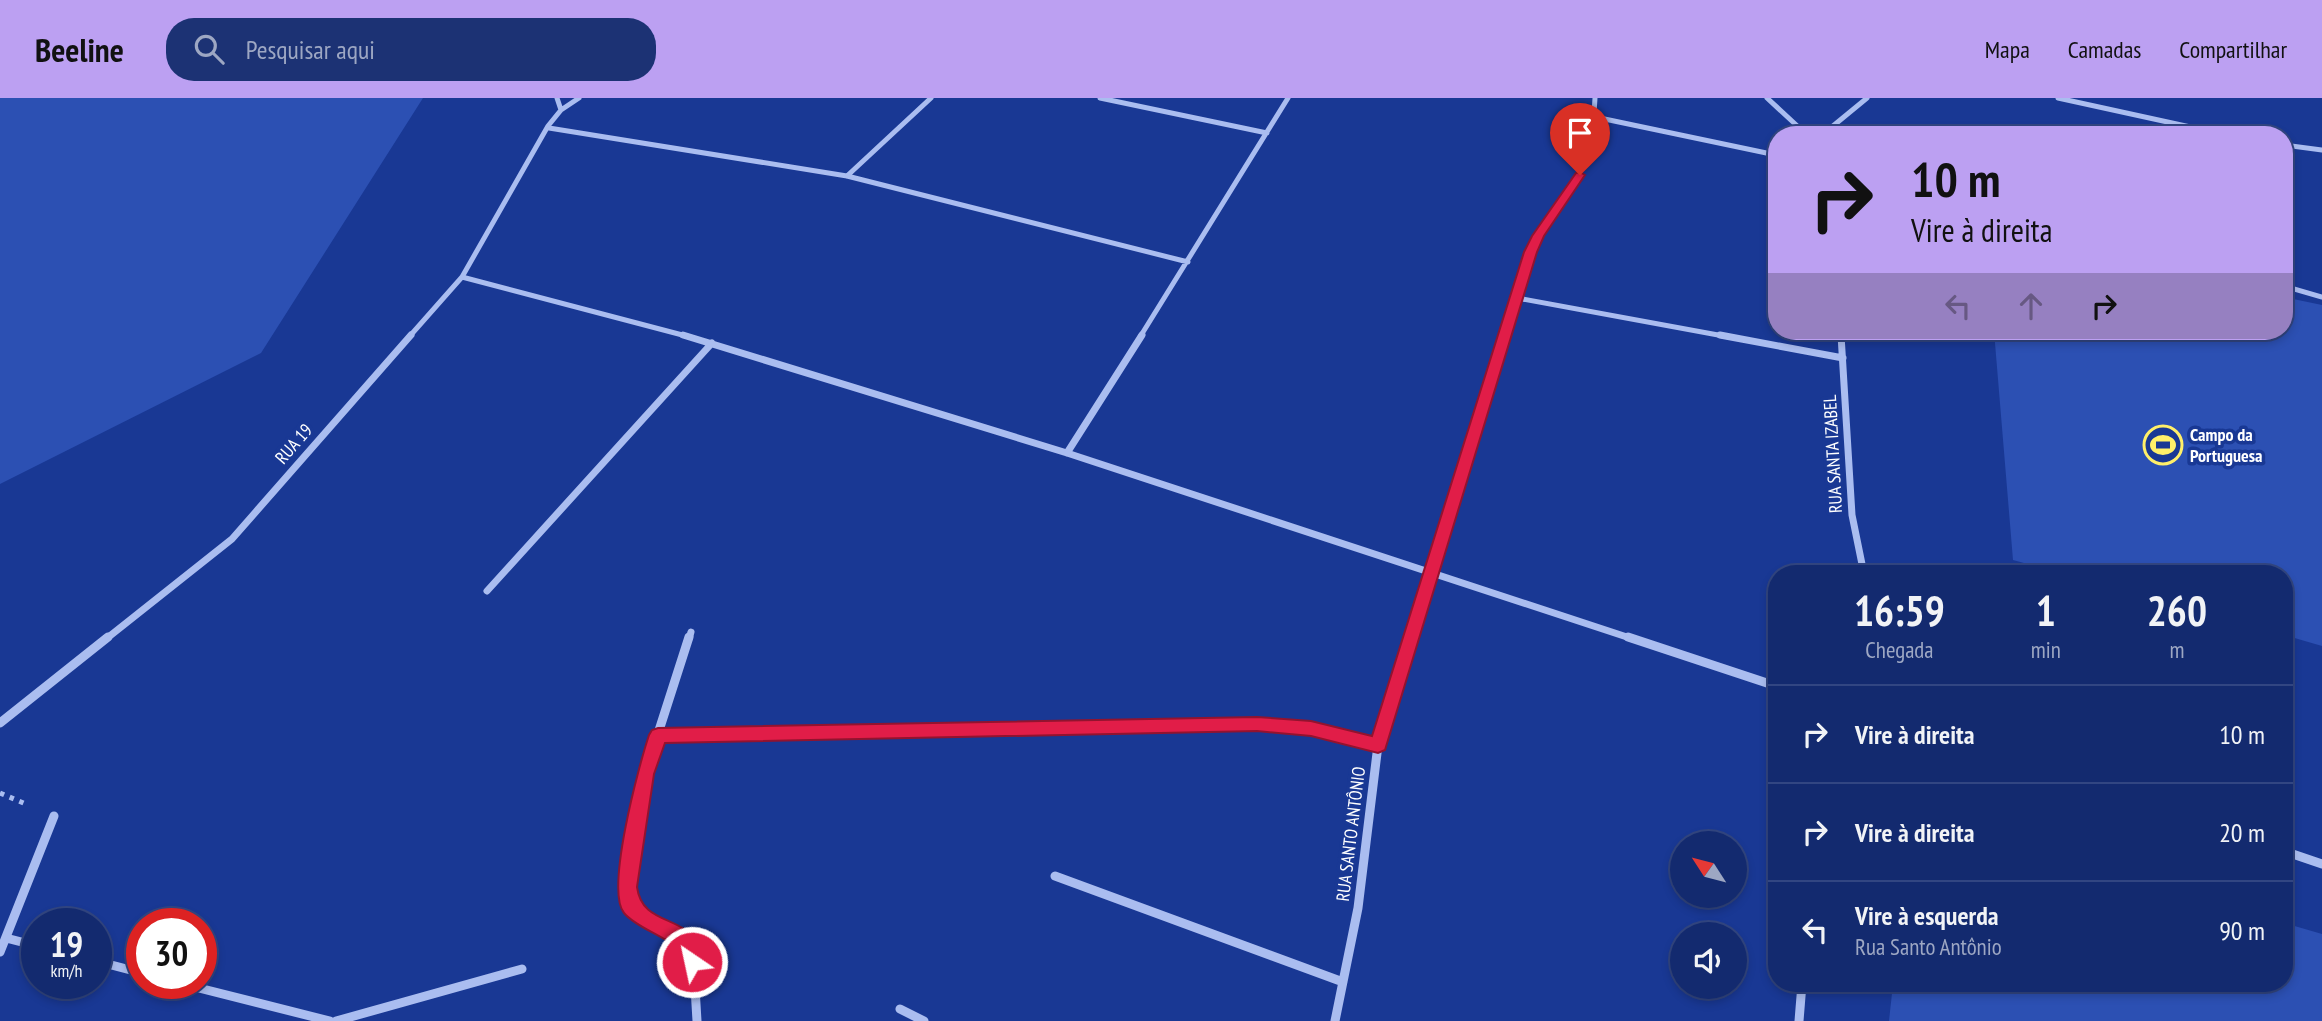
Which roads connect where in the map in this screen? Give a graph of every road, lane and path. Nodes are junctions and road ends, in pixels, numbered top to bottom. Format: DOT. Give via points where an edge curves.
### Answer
graph roads {
  1 [pos="557,98"];
  2 [pos="579,98"];
  3 [pos="931,98"];
  4 [pos="1100,98"];
  5 [pos="1288,98"];
  6 [pos="1595,98"];
  7 [pos="1767,98"];
  8 [pos="1867,98"];
  9 [pos="2058,98"];
  10 [pos="561,110"];
  11 [pos="1595,117"];
  12 [pos="1797,126"];
  13 [pos="1833,126"];
  14 [pos="2186,126"];
  15 [pos="549,128"];
  16 [pos="1267,133"];
  17 [pos="2293,146"];
  18 [pos="2322,150"];
  19 [pos="1768,153"];
  20 [pos="847,176"];
  21 [pos="1188,262"];
  22 [pos="461,278"];
  23 [pos="2293,289"];
  24 [pos="2322,297"];
  25 [pos="1517,298"];
  26 [pos="1842,340"];
  27 [pos="712,343"];
  28 [pos="1843,358"];
  29 [pos="1067,453"];
  30 [pos="1862,565"];
  31 [pos="1431,573"];
  32 [pos="487,591"];
  33 [pos="691,632"];
  34 [pos="1768,683"];
  35 [pos="0,723"];
  36 [pos="658,735"];
  37 [pos="1378,745"];
  38 [pos="54,816"];
  39 [pos="2293,854"];
  40 [pos="2322,863"];
  41 [pos="1055,876"];
  42 [pos="6,938"];
  43 [pos="21,942"];
  44 [pos="0,952"];
  45 [pos="522,968"];
  46 [pos="1343,982"];
  47 [pos="1801,992"];
  48 [pos="217,993"];
  49 [pos="900,1009"];
  50 [pos="330,1021"];
  51 [pos="336,1021"];
  52 [pos="697,1021"];
  53 [pos="924,1021"];
  54 [pos="1335,1021"];
  55 [pos="1799,1021"];
  1 -- 10 [label="street"];
  2 -- 10 [label="street"];
  3 -- 20 [label="street"];
  4 -- 16 [label="street"];
  5 -- 16 [label="street"];
  6 -- 11 [label="street, RUA SANTO ANTÔNIO"];
  7 -- 12 [label="street"];
  8 -- 13 [label="street"];
  9 -- 14 [label="street"];
  10 -- 15 [label="street, RUA 19"];
  11 -- 19 [label="street"];
  11 -- 25 [label="street, RUA SANTO ANTÔNIO" via="1591,148 1580,175 1538,236"];
  15 -- 20 [label="street"];
  15 -- 22 [label="street, RUA 19"];
  16 -- 21 [label="street"];
  17 -- 18 [label="street"];
  20 -- 21 [label="street"];
  21 -- 29 [label="street"];
  22 -- 27 [label="street"];
  22 -- 35 [label="street, RUA 19" via="232,539"];
  23 -- 24 [label="street"];
  25 -- 28 [label="street"];
  25 -- 31 [label="street, RUA SANTO ANTÔNIO"];
  26 -- 28 [label="street, RUA SANTA IZABEL"];
  27 -- 29 [label="street"];
  27 -- 32 [label="street"];
  28 -- 30 [label="street, RUA SANTA IZABEL" via="1852,515"];
  29 -- 31 [label="street"];
  31 -- 34 [label="street"];
  31 -- 37 [label="street, RUA SANTO ANTÔNIO"];
  33 -- 36 [label="street"];
  36 -- 37 [label="street" via="1257,724 1311,729"];
  36 -- 52 [label="street" via="645,774 627,887 629,905 688,946"];
  37 -- 46 [label="street, RUA SANTO ANTÔNIO" via="1358,908"];
  38 -- 42 [label="street"];
  39 -- 40 [label="street"];
  41 -- 46 [label="street"];
  42 -- 43 [label="street"];
  42 -- 44 [label="street"];
  45 -- 51 [label="street"];
  46 -- 54 [label="street, RUA SANTO ANTÔNIO"];
  47 -- 55 [label="street"];
  48 -- 50 [label="street"];
  49 -- 53 [label="street"];
}
